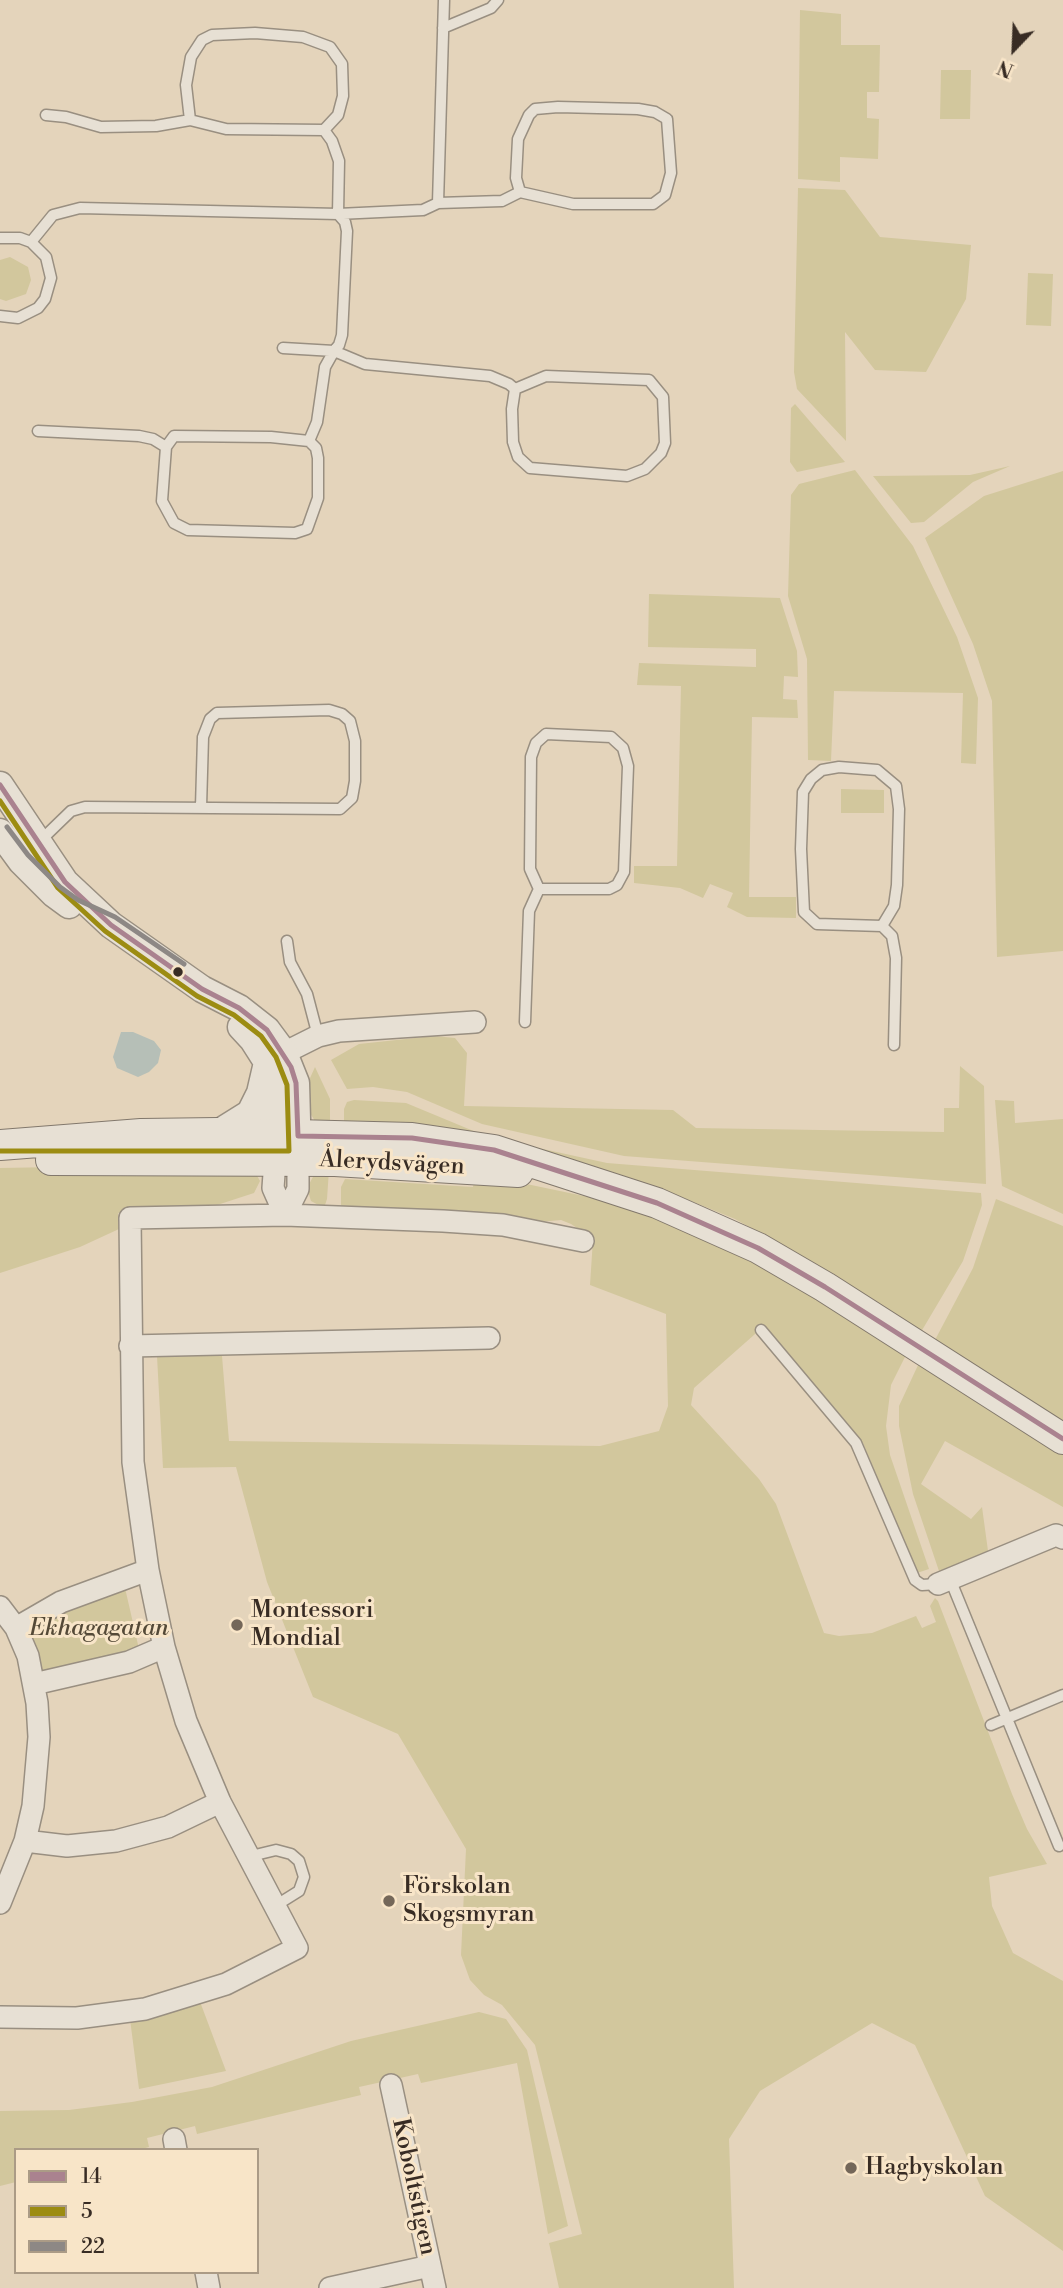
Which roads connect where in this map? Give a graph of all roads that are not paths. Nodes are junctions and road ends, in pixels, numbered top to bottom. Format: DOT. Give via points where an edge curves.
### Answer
graph roads {
  1 [pos="444,0"];
  2 [pos="498,0"];
  3 [pos="443,28"];
  4 [pos="46,115"];
  5 [pos="190,120"];
  6 [pos="324,130"];
  7 [pos="520,192"];
  8 [pos="438,203"];
  9 [pos="338,214"];
  10 [pos="0,238"];
  11 [pos="31,242"];
  12 [pos="0,316"];
  13 [pos="283,348"];
  14 [pos="334,351"];
  15 [pos="515,389"];
  16 [pos="38,432"];
  17 [pos="309,441"];
  18 [pos="166,447"];
  19 [pos="0,785"];
  20 [pos="201,807"];
  21 [pos="0,832"];
  22 [pos="29,852"];
  23 [pos="539,889"];
  24 [pos="882,926"];
  25 [pos="287,941"];
  26 [pos="526,1022"];
  27 [pos="475,1023"];
  28 [pos="318,1036"];
  29 [pos="894,1045"];
  30 [pos="275,1057"];
  31 [pos="218,1133"];
  32 [pos="0,1145"];
  33 [pos="287,1148"];
  34 [pos="0,1160"];
  35 [pos="285,1215"];
  36 [pos="583,1241"];
  37 [pos="761,1330"];
  38 [pos="489,1338"];
  39 [pos="131,1346"];
  40 [pos="1063,1439"];
  41 [pos="1060,1542"];
  42 [pos="148,1570"];
  43 [pos="944,1581"];
  44 [pos="0,1607"];
  45 [pos="16,1628"];
  46 [pos="164,1647"];
  47 [pos="34,1684"];
  48 [pos="1063,1695"];
  49 [pos="1006,1718"];
  50 [pos="991,1725"];
  51 [pos="220,1802"];
  52 [pos="25,1840"];
  53 [pos="1059,1846"];
  54 [pos="247,1857"];
  55 [pos="0,1903"];
  56 [pos="275,1906"];
  57 [pos="0,2017"];
  58 [pos="391,2085"];
  59 [pos="430,2266"];
  60 [pos="330,2288"];
  61 [pos="435,2288"];
  1 -- 3 [label="lane"];
  2 -- 3 [label="lane" via="491,8"];
  3 -- 8 [label="lane"];
  4 -- 5 [label="lane" via="101,127 156,127"];
  5 -- 6 [label="lane" via="247,130"];
  5 -- 6 [label="lane" via="188,70 202,40 225,33 286,34 330,47 342,64 344,96 338,115"];
  6 -- 9 [label="lane" via="339,161"];
  7 -- 7 [label="lane" via="573,204 644,206 659,201 671,173 667,119 638,109 535,110 517,139"];
  7 -- 8 [label="lane" via="502,201"];
  8 -- 9 [label="lane" via="423,209"];
  9 -- 11 [label="lane" via="80,208 53,215"];
  9 -- 14 [label="lane" via="347,231 342,335"];
  10 -- 11 [label="lane"];
  11 -- 12 [label="lane" via="46,257 50,289 29,314"];
  13 -- 14 [label="lane"];
  14 -- 15 [label="lane" via="365,365 491,376"];
  14 -- 17 [label="lane" via="325,368 317,422"];
  15 -- 15 [label="lane" via="513,442 518,457 530,468 626,476 645,469 665,443 663,397 649,380 547,376"];
  16 -- 18 [label="lane" via="139,436"];
  17 -- 18 [label="lane" via="271,436 174,436"];
  17 -- 18 [label="lane" via="318,458 318,498 307,529 295,533 188,530 174,523 162,501"];
  19 -- 22 [label="street"];
  20 -- 20 [label="lane" via="340,809 352,798 355,781 350,721 329,710 217,713 204,737"];
  20 -- 22 [label="lane" via="97,806 71,811"];
  21 -- 22 [label="street"];
  22 -- 30 [label="street" via="54,894 111,925 202,989"];
  23 -- 23 [label="lane" via="610,890 624,872 628,766 623,748 611,737 554,733 541,736 536,743 530,762 529,854"];
  23 -- 26 [label="lane" via="529,911"];
  24 -- 24 [label="lane" via="894,906 897,885 896,786 877,770 822,770 803,792 804,912 817,924"];
  24 -- 29 [label="lane" via="896,946"];
  25 -- 28 [label="lane" via="290,962 307,994"];
  27 -- 28 [label="street" via="371,1028"];
  28 -- 30 [label="street"];
  30 -- 31 [label="street" via="250,1113"];
  30 -- 33 [label="street" via="296,1083"];
  31 -- 32 [label="main road, Ålerydsvägen"];
  31 -- 33 [label="main road, Ålerydsvägen"];
  33 -- 34 [label="main road, Ålerydsvägen"];
  33 -- 35 [label="street" via="273,1188"];
  33 -- 40 [label="main road, Ålerydsvägen" via="575,1176 657,1203 758,1248"];
  35 -- 36 [label="street" via="503,1225"];
  35 -- 39 [label="street" via="130,1218"];
  37 -- 43 [label="lane" via="856,1443 915,1580 922,1585"];
  38 -- 39 [label="street"];
  39 -- 42 [label="street" via="133,1462"];
  41 -- 43 [label="street"];
  42 -- 45 [label="street" via="61,1602"];
  42 -- 46 [label="street"];
  43 -- 49 [label="lane"];
  44 -- 45 [label="street"];
  45 -- 47 [label="street"];
  46 -- 47 [label="street" via="129,1662"];
  46 -- 51 [label="street" via="186,1721"];
  47 -- 52 [label="street" via="39,1738"];
  48 -- 49 [label="lane"];
  49 -- 50 [label="lane"];
  49 -- 53 [label="lane"];
  51 -- 52 [label="street" via="168,1827 116,1841 67,1846"];
  51 -- 54 [label="street"];
  52 -- 55 [label="street"];
  54 -- 56 [label="street"];
  54 -- 56 [label="lane" via="276,1850 299,1861 304,1877 299,1891"];
  56 -- 57 [label="street" via="297,1948 226,1984 145,2009 111,2014"];
  58 -- 59 [label="street, Koboltstigen"];
  59 -- 60 [label="street"];
  59 -- 61 [label="street, Koboltstigen"];
}
